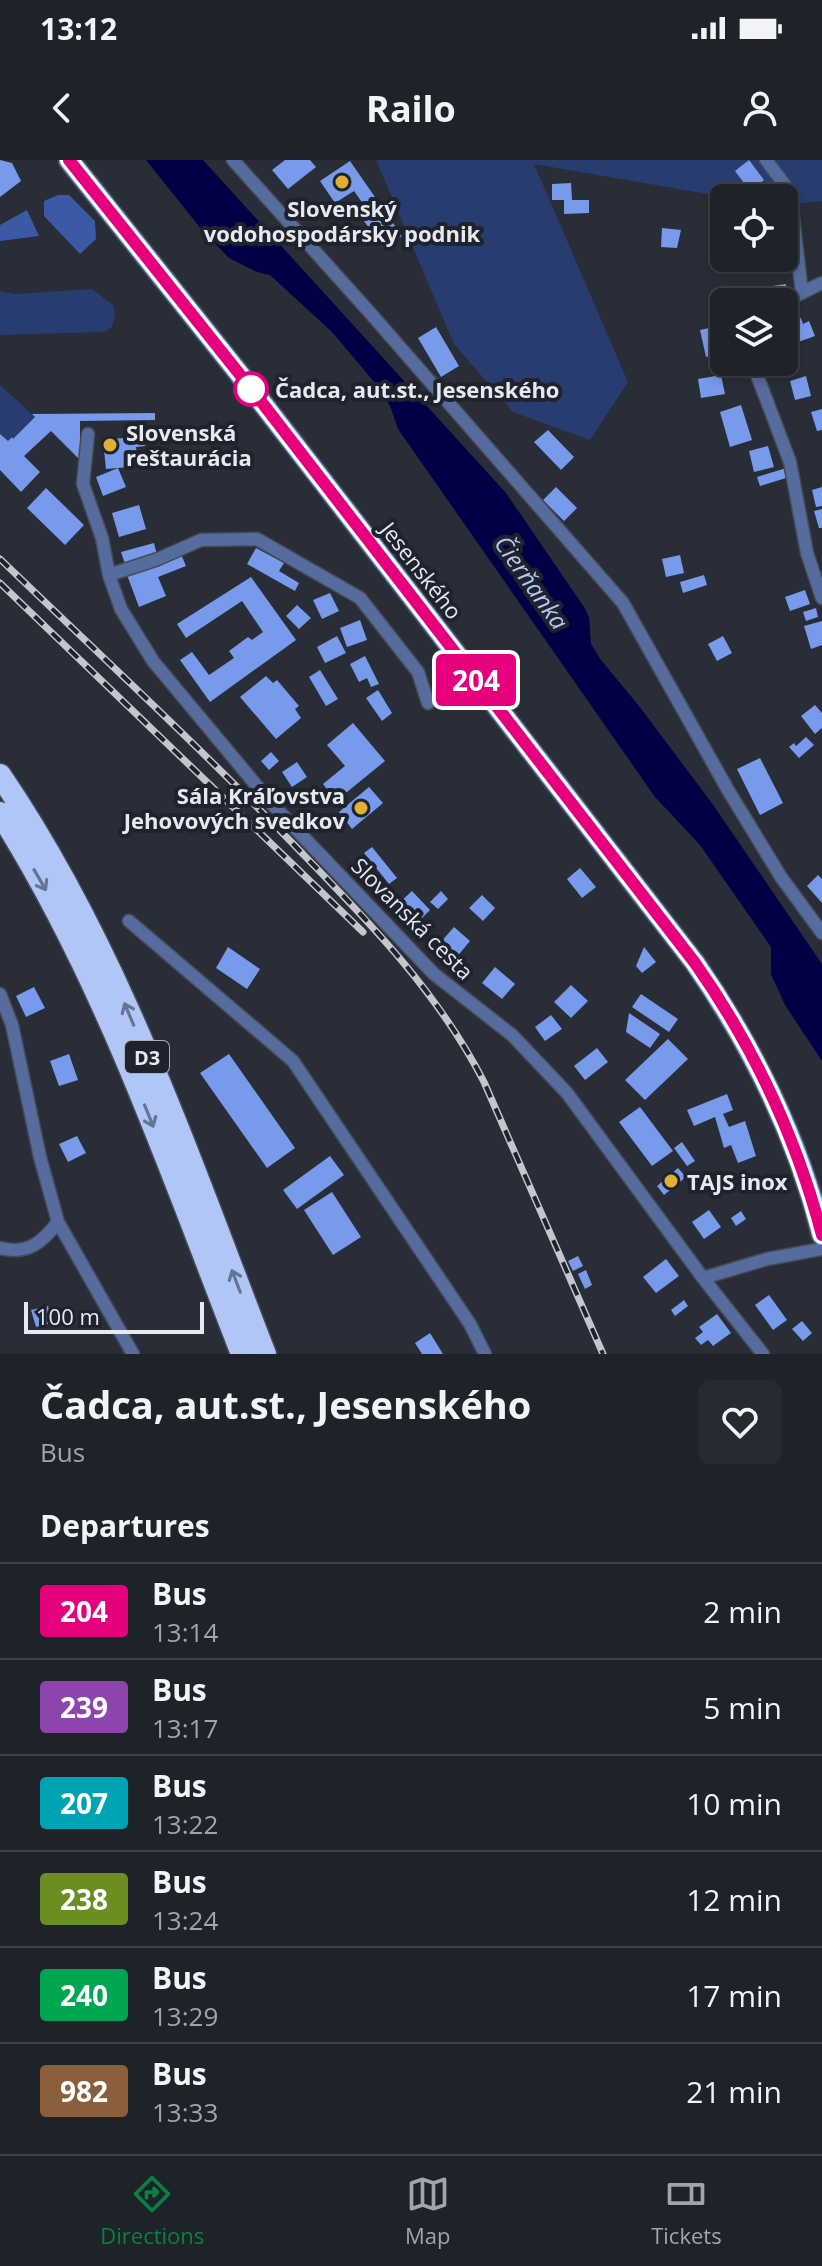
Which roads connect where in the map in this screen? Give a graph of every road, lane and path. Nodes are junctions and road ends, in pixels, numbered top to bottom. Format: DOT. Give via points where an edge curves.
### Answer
graph roads {
  1 [pos="69,160"];
  2 [pos="233,160"];
  3 [pos="766,160"];
  4 [pos="822,283"];
  5 [pos="802,293"];
  6 [pos="798,295"];
  7 [pos="757,376"];
  8 [pos="88,434"];
  9 [pos="109,575"];
  10 [pos="822,598"];
  11 [pos="428,703"];
  12 [pos="0,775"];
  13 [pos="0,813"];
  14 [pos="129,921"];
  15 [pos="822,933"];
  16 [pos="0,994"];
  17 [pos="58,1222"];
  18 [pos="822,1235"];
  19 [pos="0,1248"];
  20 [pos="822,1249"];
  21 [pos="703,1278"];
  22 [pos="133,1354"];
  23 [pos="242,1354"];
  24 [pos="265,1354"];
  25 [pos="485,1354"];
  26 [pos="763,1354"];
  1 -- 18 [label="main road, Jesenského" via="695,963 768,1084"];
  2 -- 15 [label="street" via="623,603 735,802"];
  3 -- 5 [label="street" via="791,200"];
  4 -- 5 [label="street"];
  5 -- 6 [label="street"];
  7 -- 10 [label="street" via="790,462 807,553"];
  8 -- 9 [label="street, Slovanská cesta" via="83,484"];
  9 -- 11 [label="street" via="201,540 257,539 360,598 418,672"];
  9 -- 21 [label="street, Slovanská cesta" via="121,609 153,661 272,804 434,974 512,1035 567,1093"];
  24 -- 12 [label="highway, D3, one-way" via="109,965"];
  13 -- 23 [label="highway, D3, one-way" via="88,971"];
  14 -- 25 [label="street" via="293,1061"];
  16 -- 17 [label="street"];
  17 -- 19 [label="street" via="35,1246 19,1251"];
  17 -- 22 [label="street"];
  20 -- 21 [label="street"];
  21 -- 26 [label="street, Slovanská cesta"];
}
